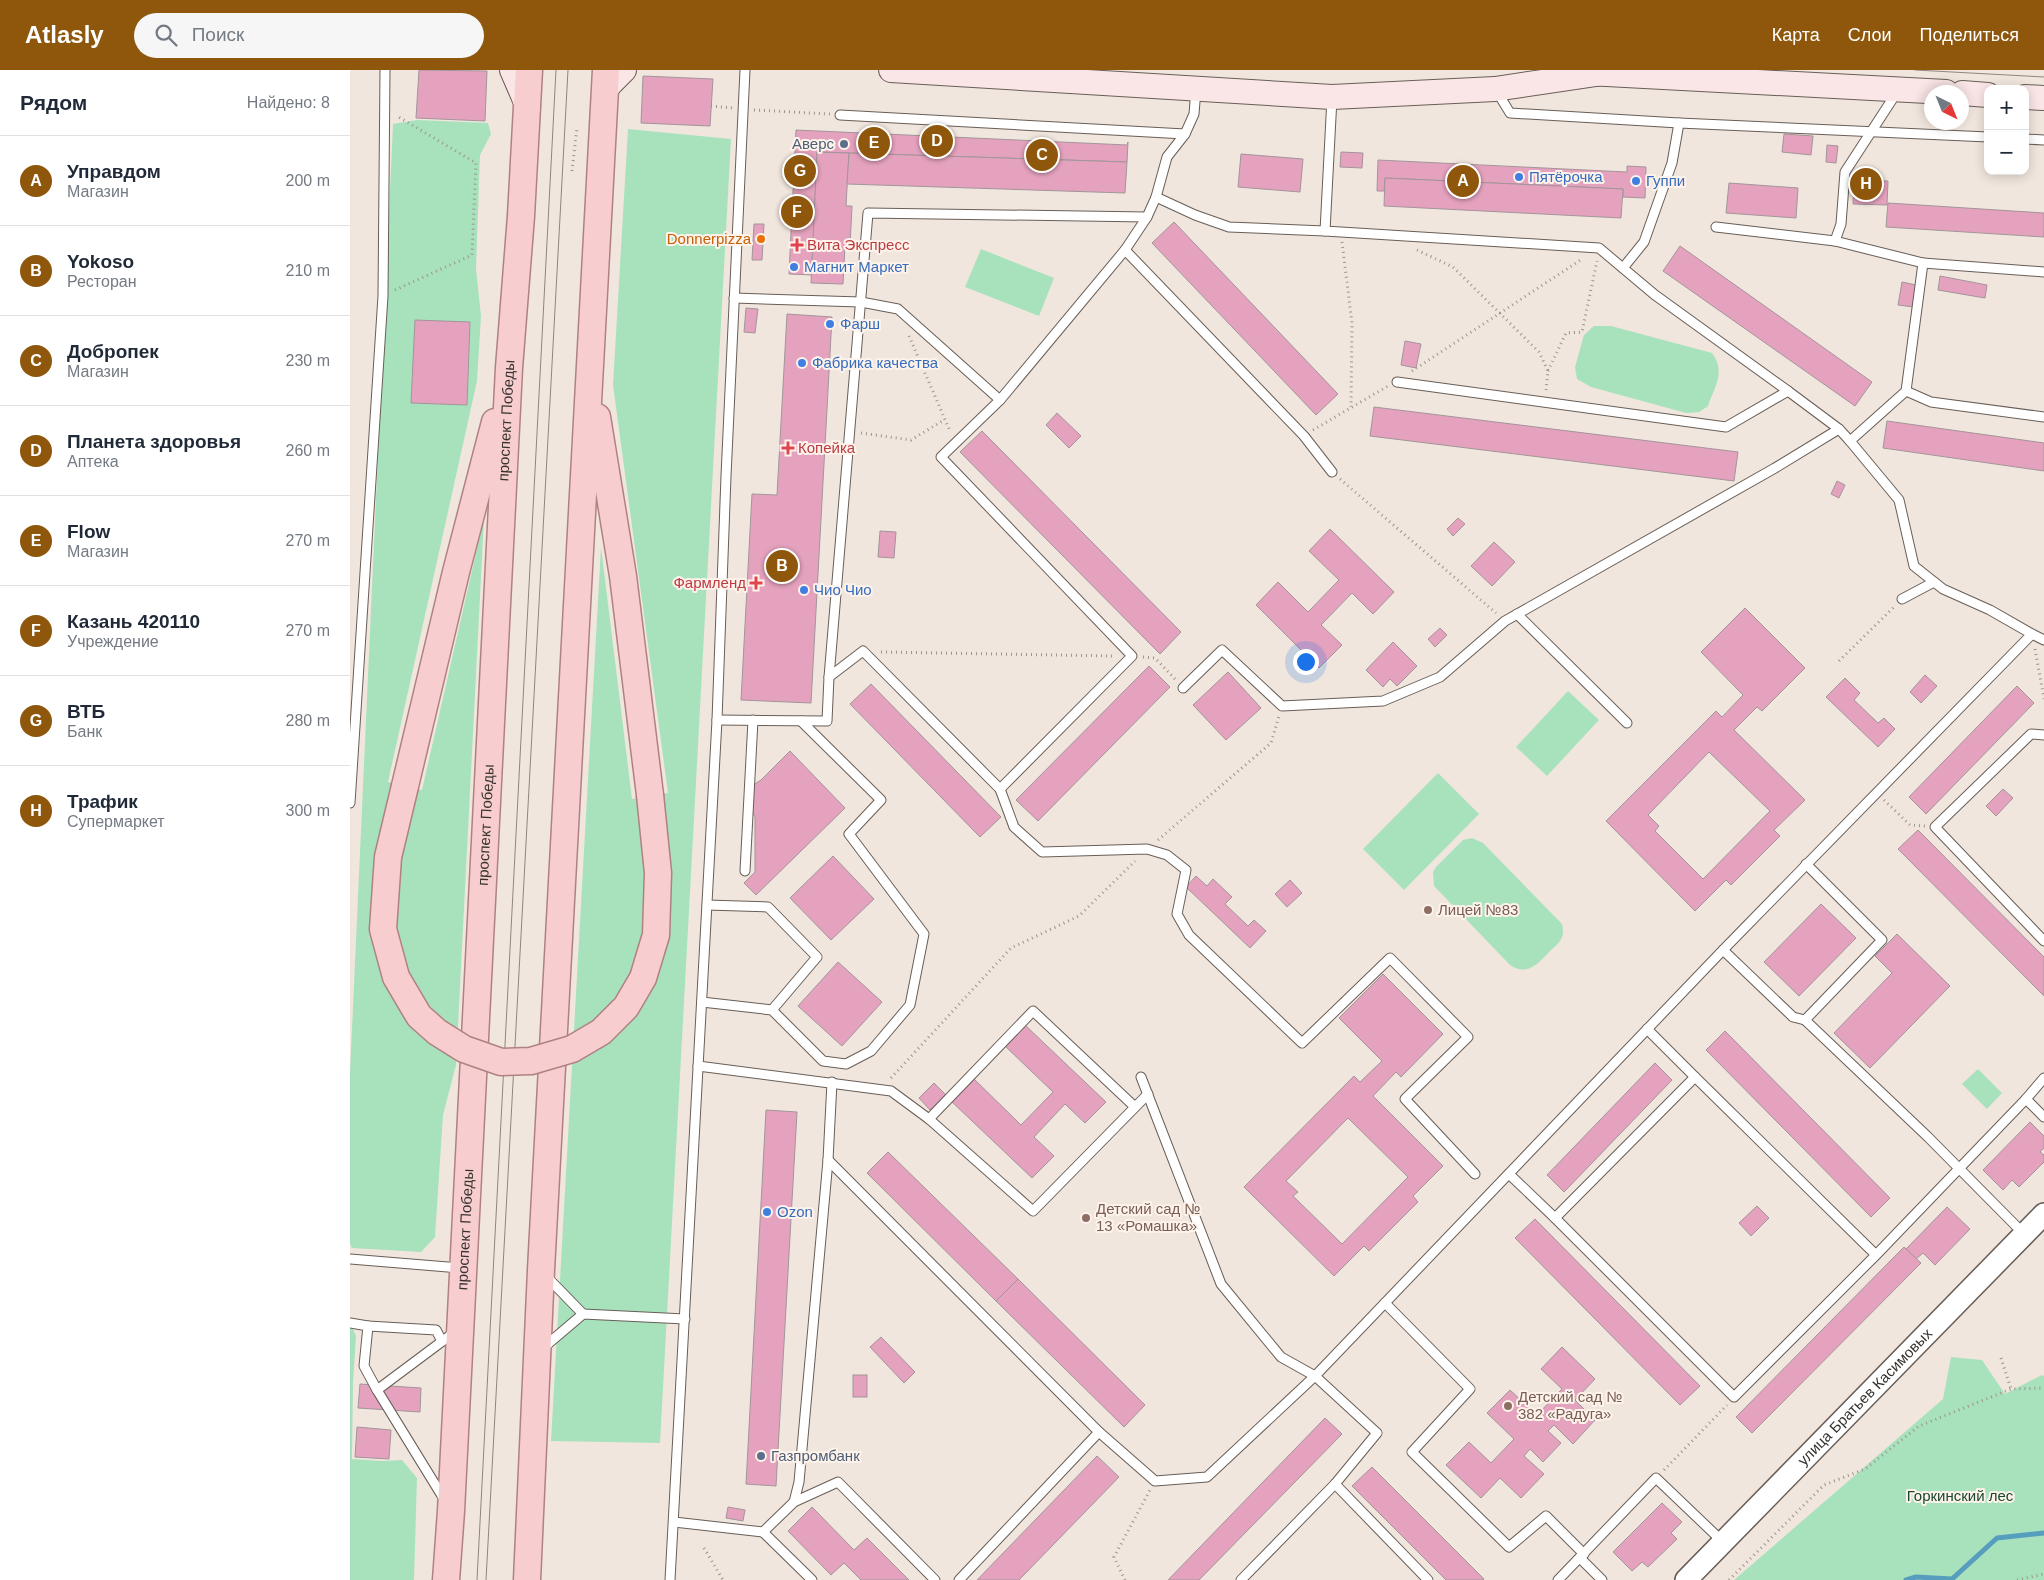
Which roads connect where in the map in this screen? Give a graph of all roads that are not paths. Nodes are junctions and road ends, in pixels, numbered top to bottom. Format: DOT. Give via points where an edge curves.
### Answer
graph roads {
  1 [pos="385,70"];
  2 [pos="512,70"];
  3 [pos="529,70"];
  4 [pos="624,70"];
  5 [pos="745,70"];
  6 [pos="891,70"];
  7 [pos="1542,70"];
  8 [pos="1604,73"];
  9 [pos="605,80"];
  10 [pos="1900,80"];
  11 [pos="1924,86"];
  12 [pos="1196,89"];
  13 [pos="1495,89"];
  14 [pos="1969,94"];
  15 [pos="1984,95"];
  16 [pos="1332,97"];
  17 [pos="2029,97"];
  18 [pos="2044,98"];
  19 [pos="528,108"];
  20 [pos="840,115"];
  21 [pos="1679,124"];
  22 [pos="1870,132"];
  23 [pos="1185,134"];
  24 [pos="1984,137"];
  25 [pos="2029,139"];
  26 [pos="2044,140"];
  27 [pos="1156,197"];
  28 [pos="1147,217"];
  29 [pos="1716,227"];
  30 [pos="1325,231"];
  31 [pos="1835,241"];
  32 [pos="1126,250"];
  33 [pos="1922,263"];
  34 [pos="1622,268"];
  35 [pos="2044,272"];
  36 [pos="734,298"];
  37 [pos="861,302"];
  38 [pos="589,366"];
  39 [pos="509,368"];
  40 [pos="1396,382"];
  41 [pos="1788,391"];
  42 [pos="1906,391"];
  43 [pos="1000,400"];
  44 [pos="2044,414"];
  45 [pos="1838,429"];
  46 [pos="1850,442"];
  47 [pos="1332,472"];
  48 [pos="1934,582"];
  49 [pos="1902,599"];
  50 [pos="1516,614"];
  51 [pos="2032,634"];
  52 [pos="2044,640"];
  53 [pos="829,677"];
  54 [pos="1183,688"];
  55 [pos="717,720"];
  56 [pos="753,720"];
  57 [pos="801,721"];
  58 [pos="1627,723"];
  59 [pos="2044,735"];
  60 [pos="351,766"];
  61 [pos="1000,789"];
  62 [pos="350,803"];
  63 [pos="1806,864"];
  64 [pos="745,870"];
  65 [pos="707,905"];
  66 [pos="2044,941"];
  67 [pos="1723,950"];
  68 [pos="702,1002"];
  69 [pos="772,1010"];
  70 [pos="1805,1020"];
  71 [pos="1647,1029"];
  72 [pos="698,1066"];
  73 [pos="1141,1077"];
  74 [pos="1695,1077"];
  75 [pos="2044,1078"];
  76 [pos="832,1082"];
  77 [pos="1148,1094"];
  78 [pos="2026,1099"];
  79 [pos="1135,1107"];
  80 [pos="2044,1117"];
  81 [pos="929,1119"];
  82 [pos="828,1160"];
  83 [pos="1958,1169"];
  84 [pos="1475,1174"];
  85 [pos="1509,1174"];
  86 [pos="2044,1214"];
  87 [pos="1555,1218"];
  88 [pos="2024,1234"];
  89 [pos="1876,1255"];
  90 [pos="350,1258"];
  91 [pos="463,1268"];
  92 [pos="542,1270"];
  93 [pos="1385,1303"];
  94 [pos="583,1314"];
  95 [pos="685,1319"];
  96 [pos="350,1323"];
  97 [pos="368,1326"];
  98 [pos="451,1334"];
  99 [pos="538,1352"];
  100 [pos="1315,1376"];
  101 [pos="377,1390"];
  102 [pos="1099,1432"];
  103 [pos="1335,1484"];
  104 [pos="794,1502"];
  105 [pos="452,1511"];
  106 [pos="674,1522"];
  107 [pos="763,1532"];
  108 [pos="1723,1542"];
  109 [pos="1582,1556"];
  110 [pos="446,1580"];
  111 [pos="527,1580"];
  112 [pos="670,1580"];
  113 [pos="812,1580"];
  114 [pos="935,1580"];
  115 [pos="959,1580"];
  116 [pos="1241,1580"];
  117 [pos="1428,1580"];
  118 [pos="1558,1580"];
  119 [pos="1602,1580"];
  120 [pos="1686,1580"];
  1 -- 60 [label="lane" via="383,296"];
  2 -- 19 [label="main road"];
  3 -- 19 [label="main road, проспект Победы"];
  4 -- 9 [label="main road"];
  5 -- 36 [label="lane"];
  6 -- 12 [label="main road"];
  7 -- 8 [label="main road"];
  8 -- 10 [label="main road"];
  8 -- 13 [label="main road"];
  9 -- 38 [label="main road"];
  10 -- 11 [label="main road"];
  10 -- 22 [label="lane"];
  12 -- 16 [label="main road"];
  12 -- 23 [label="lane" via="1194,114"];
  13 -- 16 [label="main road"];
  13 -- 21 [label="lane" via="1510,113"];
  14 -- 15 [label="main road"];
  16 -- 30 [label="lane"];
  17 -- 18 [label="main road"];
  19 -- 39 [label="main road, проспект Победы"];
  20 -- 23 [label="lane"];
  21 -- 22 [label="lane"];
  21 -- 34 [label="lane" via="1672,163 1644,242"];
  22 -- 24 [label="lane"];
  22 -- 31 [label="lane" via="1845,172 1841,224"];
  23 -- 27 [label="lane" via="1167,157"];
  25 -- 26 [label="lane"];
  27 -- 28 [label="lane"];
  27 -- 30 [label="lane" via="1229,227"];
  28 -- 32 [label="lane"];
  28 -- 37 [label="lane" via="868,213"];
  29 -- 31 [label="lane"];
  30 -- 34 [label="lane" via="1599,248"];
  31 -- 33 [label="lane"];
  32 -- 43 [label="lane"];
  32 -- 47 [label="lane" via="1304,436"];
  33 -- 35 [label="lane"];
  33 -- 42 [label="lane"];
  34 -- 41 [label="lane"];
  36 -- 37 [label="lane"];
  36 -- 55 [label="lane"];
  37 -- 43 [label="lane" via="898,309"];
  37 -- 53 [label="lane"];
  38 -- 39 [label="main road, bridge" via="623,576 650,795 658,873 656,935 644,978 626,1007 601,1032 572,1049 531,1061 501,1062 464,1049 419,1016 396,977 384,929 388,857"];
  38 -- 92 [label="main road"];
  39 -- 91 [label="main road, проспект Победы"];
  40 -- 41 [label="lane" via="1726,427"];
  41 -- 45 [label="lane"];
  42 -- 44 [label="lane" via="1931,402"];
  42 -- 46 [label="lane"];
  43 -- 61 [label="lane" via="941,457 1132,656"];
  45 -- 46 [label="lane"];
  45 -- 50 [label="lane"];
  46 -- 48 [label="lane" via="1898,500 1914,566"];
  48 -- 49 [label="lane"];
  48 -- 51 [label="lane"];
  50 -- 54 [label="lane" via="1440,677 1383,701 1282,706 1222,650"];
  50 -- 58 [label="lane"];
  51 -- 52 [label="lane"];
  51 -- 63 [label="lane"];
  53 -- 57 [label="lane" via="827,721"];
  53 -- 61 [label="lane" via="862,651"];
  55 -- 56 [label="lane"];
  55 -- 65 [label="lane"];
  56 -- 57 [label="lane"];
  56 -- 64 [label="lane"];
  57 -- 69 [label="lane" via="881,800 849,834 924,934 910,1005 871,1051 846,1064 823,1061"];
  59 -- 66 [label="lane" via="2031,734 1935,827"];
  60 -- 62 [label="lane"];
  61 -- 84 [label="lane" via="1014,827 1042,852 1147,850 1166,855 1186,870 1177,914 1189,935 1302,1043 1390,958 1468,1037 1406,1099"];
  63 -- 67 [label="lane"];
  63 -- 70 [label="lane" via="1882,940"];
  65 -- 68 [label="lane"];
  65 -- 69 [label="lane" via="768,907 817,957"];
  67 -- 70 [label="lane" via="1793,1017"];
  67 -- 71 [label="lane"];
  68 -- 69 [label="lane"];
  68 -- 72 [label="lane"];
  70 -- 83 [label="lane"];
  71 -- 74 [label="lane"];
  71 -- 85 [label="lane"];
  72 -- 76 [label="lane"];
  72 -- 95 [label="lane"];
  73 -- 77 [label="lane"];
  74 -- 87 [label="lane"];
  74 -- 89 [label="lane"];
  75 -- 78 [label="lane"];
  76 -- 81 [label="lane" via="891,1091"];
  76 -- 82 [label="lane"];
  77 -- 79 [label="lane"];
  77 -- 100 [label="lane" via="1221,1284 1282,1358"];
  78 -- 80 [label="lane"];
  78 -- 83 [label="lane"];
  79 -- 81 [label="lane" via="1033,1211"];
  79 -- 81 [label="lane" via="1034,1011"];
  82 -- 102 [label="lane"];
  82 -- 104 [label="lane" via="800,1472"];
  83 -- 88 [label="lane"];
  83 -- 89 [label="lane"];
  85 -- 87 [label="lane"];
  85 -- 93 [label="lane"];
  86 -- 88 [label="street, улица Братьев Касимовых"];
  87 -- 89 [label="lane" via="1734,1397"];
  88 -- 108 [label="street, улица Братьев Касимовых"];
  90 -- 91 [label="lane"];
  91 -- 98 [label="main road, проспект Победы"];
  92 -- 94 [label="lane"];
  92 -- 99 [label="main road"];
  93 -- 100 [label="lane"];
  93 -- 109 [label="lane" via="1470,1389 1412,1452 1509,1547 1546,1516"];
  94 -- 95 [label="lane"];
  94 -- 99 [label="lane"];
  95 -- 106 [label="lane"];
  96 -- 97 [label="lane"];
  97 -- 98 [label="lane" via="436,1330"];
  97 -- 101 [label="lane" via="364,1366"];
  98 -- 101 [label="lane"];
  98 -- 105 [label="main road, проспект Победы"];
  99 -- 111 [label="main road"];
  100 -- 102 [label="lane" via="1207,1477 1155,1481"];
  100 -- 103 [label="lane" via="1377,1433"];
  101 -- 105 [label="lane"];
  102 -- 115 [label="lane"];
  103 -- 116 [label="lane"];
  103 -- 117 [label="lane"];
  104 -- 107 [label="lane"];
  104 -- 114 [label="lane" via="838,1482"];
  105 -- 110 [label="main road, проспект Победы"];
  106 -- 107 [label="lane"];
  106 -- 112 [label="lane"];
  107 -- 113 [label="lane"];
  108 -- 109 [label="lane" via="1656,1478"];
  108 -- 120 [label="street, улица Братьев Касимовых"];
  109 -- 118 [label="lane"];
  109 -- 119 [label="lane"];
}
